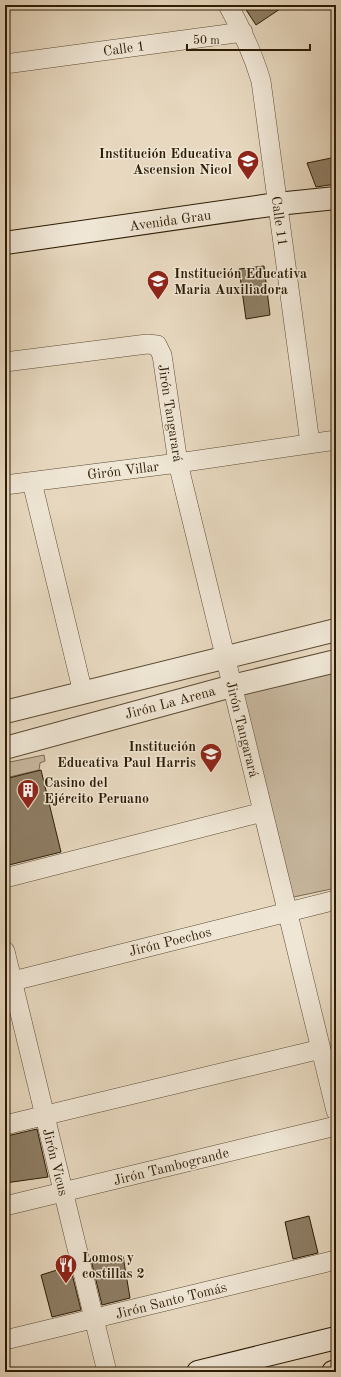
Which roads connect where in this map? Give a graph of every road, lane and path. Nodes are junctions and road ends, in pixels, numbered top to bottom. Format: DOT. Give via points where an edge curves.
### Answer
graph roads {
  1 [pos="228,5"];
  2 [pos="243,32"];
  3 [pos="5,64"];
  4 [pos="336,198"];
  5 [pos="278,204"];
  6 [pos="5,243"];
  7 [pos="5,362"];
  8 [pos="336,440"];
  9 [pos="310,443"];
  10 [pos="178,463"];
  11 [pos="32,482"];
  12 [pos="5,485"];
  13 [pos="336,630"];
  14 [pos="225,657"];
  15 [pos="336,661"];
  16 [pos="232,686"];
  17 [pos="83,693"];
  18 [pos="5,712"];
  19 [pos="5,748"];
  20 [pos="263,812"];
  21 [pos="5,878"];
  22 [pos="336,900"];
  23 [pos="287,911"];
  24 [pos="5,951"];
  25 [pos="8,982"];
  26 [pos="321,1049"];
  27 [pos="336,1111"];
  28 [pos="44,1116"];
  29 [pos="5,1125"];
  30 [pos="336,1126"];
  31 [pos="63,1192"];
  32 [pos="5,1206"];
  33 [pos="336,1260"];
  34 [pos="94,1319"];
  35 [pos="336,1338"];
  36 [pos="5,1340"];
  37 [pos="336,1371"];
  38 [pos="107,1372"];
  39 [pos="198,1372"];
  40 [pos="333,1372"];
  1 -- 2 [label="street, Calle 11"];
  2 -- 3 [label="street, Calle 1"];
  2 -- 5 [label="street, Calle 11" via="261,81"];
  4 -- 5 [label="street, Avenida Grau"];
  5 -- 6 [label="street, Avenida Grau"];
  5 -- 9 [label="street, Calle 11"];
  7 -- 10 [label="street, Jirón Tangarará" via="147,344 157,345 162,355"];
  8 -- 9 [label="street, Girón Villar"];
  9 -- 10 [label="street, Girón Villar"];
  10 -- 11 [label="street, Girón Villar"];
  10 -- 14 [label="street, Jirón Tangarará"];
  11 -- 12 [label="street, Girón Villar"];
  11 -- 17 [label="street"];
  13 -- 14 [label="street"];
  14 -- 16 [label="street, Jirón Tangarará"];
  14 -- 17 [label="street"];
  15 -- 16 [label="street, Jirón La Arena"];
  16 -- 19 [label="street, Jirón La Arena"];
  16 -- 20 [label="street, Jirón Tangarará"];
  17 -- 18 [label="street"];
  20 -- 21 [label="street"];
  20 -- 23 [label="street, Jirón Tangarará"];
  22 -- 23 [label="street, Jirón Poechos"];
  23 -- 25 [label="street, Jirón Poechos"];
  23 -- 26 [label="street, Jirón Tangarará"];
  24 -- 25 [label="street, Jirón Vicus"];
  25 -- 28 [label="street, Jirón Vicus"];
  26 -- 27 [label="street, Jirón Tangarará"];
  26 -- 28 [label="street"];
  28 -- 29 [label="street"];
  28 -- 31 [label="street, Jirón Vicus"];
  30 -- 31 [label="street, Jirón Tambogrande"];
  31 -- 32 [label="street, Jirón Tambogrande"];
  31 -- 34 [label="street, Jirón Vicus"];
  33 -- 34 [label="street, Jirón Santo Tomás"];
  34 -- 36 [label="street, Jirón Santo Tomás"];
  34 -- 38 [label="street, Jirón Vicus"];
  35 -- 39 [label="street"];
  37 -- 40 [label="main road"];
}
